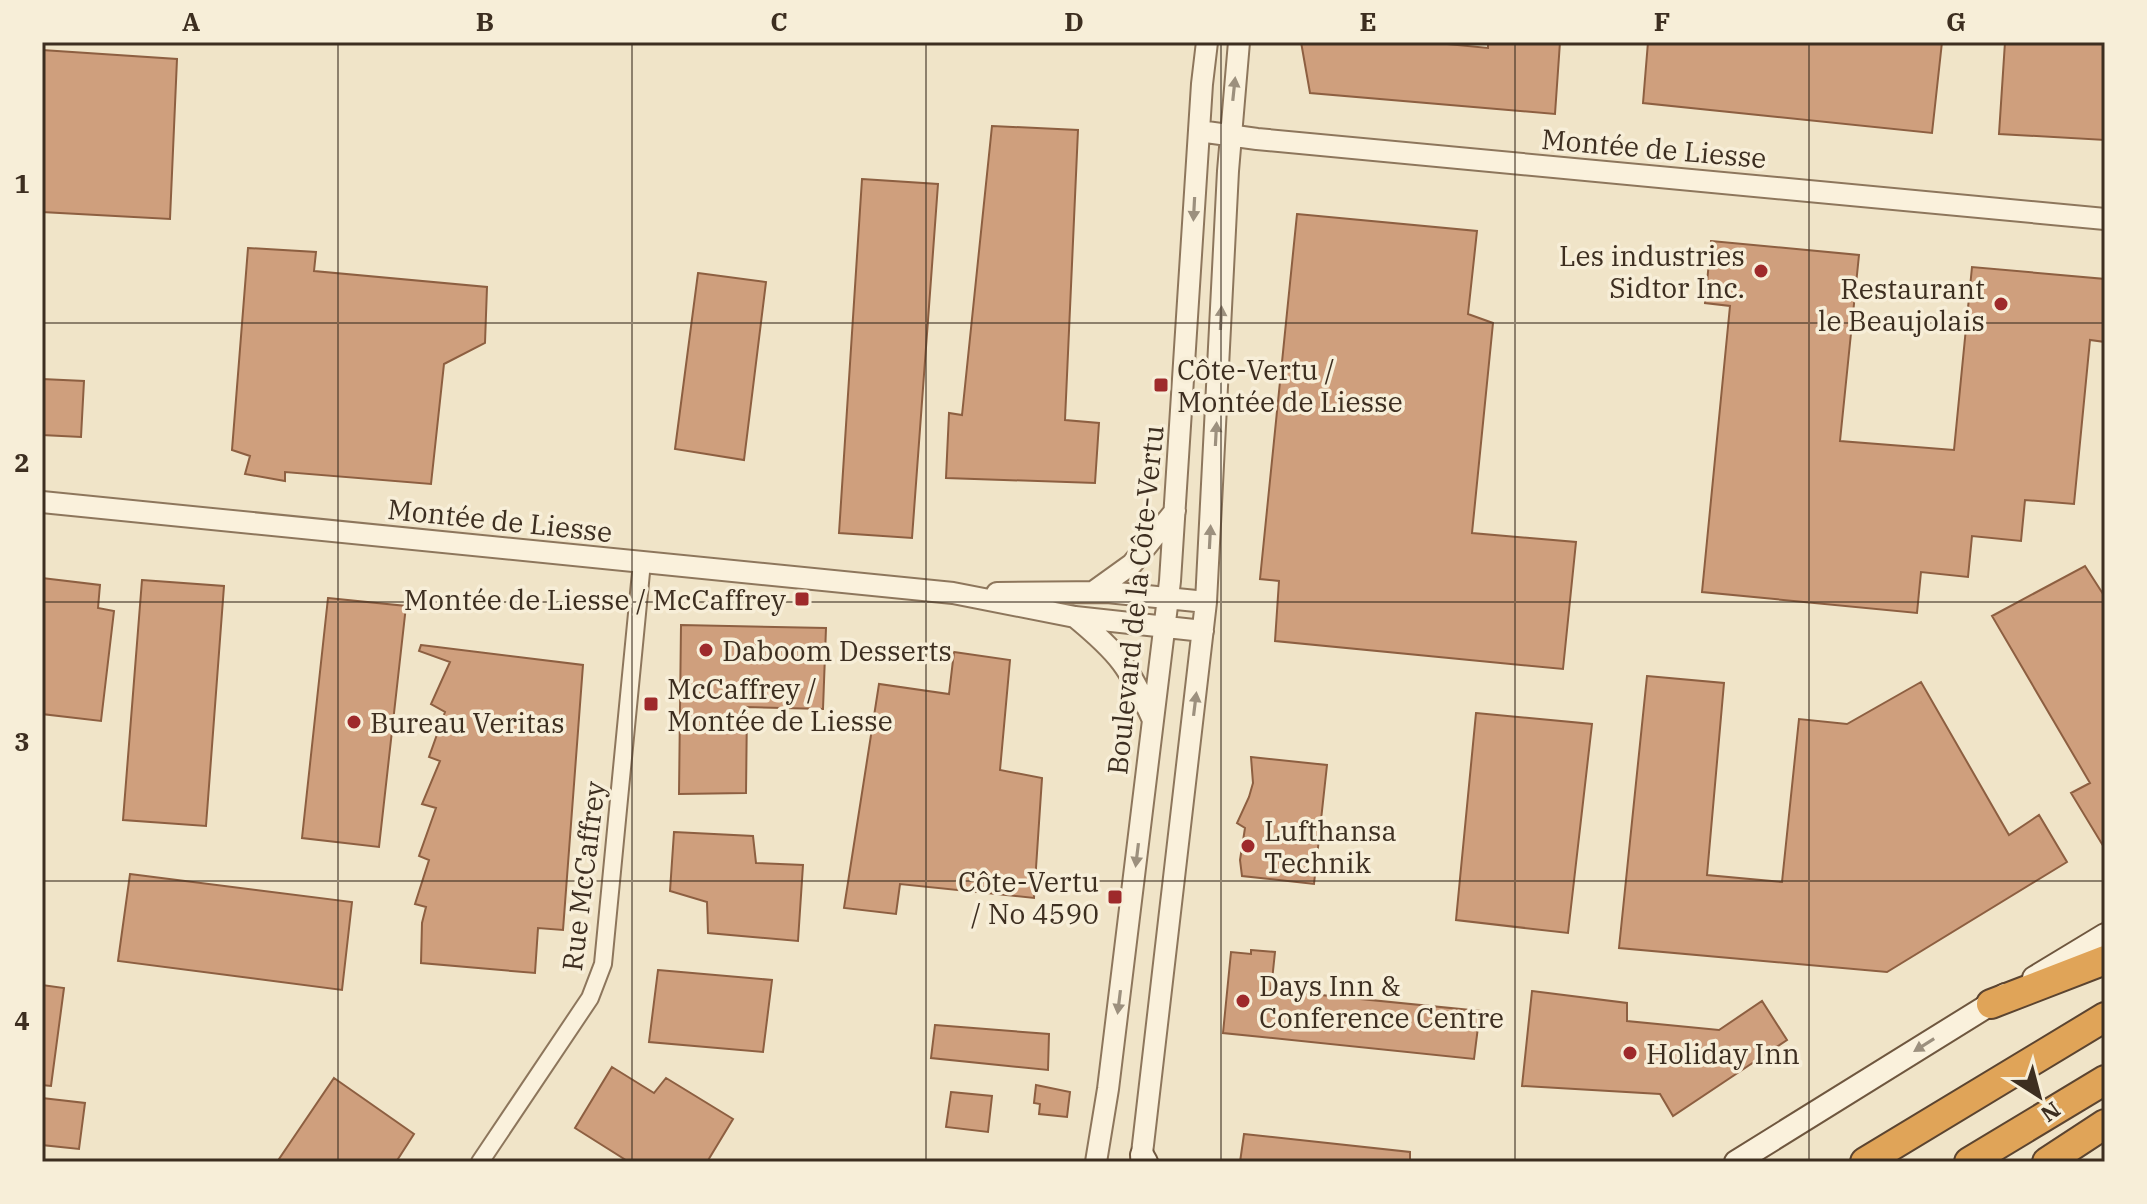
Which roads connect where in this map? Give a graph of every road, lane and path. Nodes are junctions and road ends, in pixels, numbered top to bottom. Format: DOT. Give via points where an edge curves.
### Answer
graph roads {
  1 [pos="1207,42"];
  2 [pos="1239,42"];
  3 [pos="1199,131"];
  4 [pos="1230,135"];
  5 [pos="2105,219"];
  6 [pos="42,502"];
  7 [pos="1176,510"];
  8 [pos="642,562"];
  9 [pos="1093,592"];
  10 [pos="953,593"];
  11 [pos="1169,597"];
  12 [pos="1206,602"];
  13 [pos="1075,617"];
  14 [pos="1164,628"];
  15 [pos="1203,631"];
  16 [pos="1153,720"];
  17 [pos="2105,935"];
  18 [pos="2105,960"];
  19 [pos="1991,1004"];
  20 [pos="2105,1017"];
  21 [pos="2105,1080"];
  22 [pos="2105,1124"];
  23 [pos="1143,1160"];
  24 [pos="480,1162"];
  25 [pos="1096,1162"];
  26 [pos="1736,1162"];
  27 [pos="1865,1162"];
  28 [pos="1969,1162"];
  29 [pos="2047,1162"];
  1 -- 3 [label="street, Boulevard de la Côte-Vertu"];
  4 -- 2 [label="street, one-way"];
  3 -- 4 [label="street, Montée de Liesse"];
  3 -- 7 [label="street, Boulevard de la Côte-Vertu, one-way"];
  4 -- 5 [label="street, Montée de Liesse"];
  12 -- 4 [label="street, one-way"];
  6 -- 8 [label="street, Montée de Liesse"];
  7 -- 9 [label="street" via="1132,564"];
  7 -- 11 [label="street, Boulevard de la Côte-Vertu"];
  8 -- 10 [label="street, Montée de Liesse"];
  8 -- 24 [label="street, Rue McCaffrey" via="603,964 590,998"];
  9 -- 10 [label="street, Montée de Liesse"];
  9 -- 11 [label="street, Montée de Liesse"];
  10 -- 13 [label="street, Montée de Liesse"];
  11 -- 12 [label="street, Montée de Liesse"];
  11 -- 14 [label="street, Boulevard de la Côte-Vertu"];
  12 -- 15 [label="street"];
  13 -- 14 [label="street, Montée de Liesse"];
  13 -- 16 [label="street" via="1124,662"];
  14 -- 15 [label="street, Montée de Liesse"];
  14 -- 16 [label="street, Boulevard de la Côte-Vertu"];
  23 -- 15 [label="street, one-way"];
  16 -- 25 [label="street, Boulevard de la Côte-Vertu, one-way"];
  17 -- 19 [label="main road"];
  18 -- 19 [label="highway"];
  19 -- 26 [label="main road, one-way"];
  20 -- 27 [label="highway"];
  21 -- 28 [label="highway"];
  22 -- 29 [label="highway"];
}
